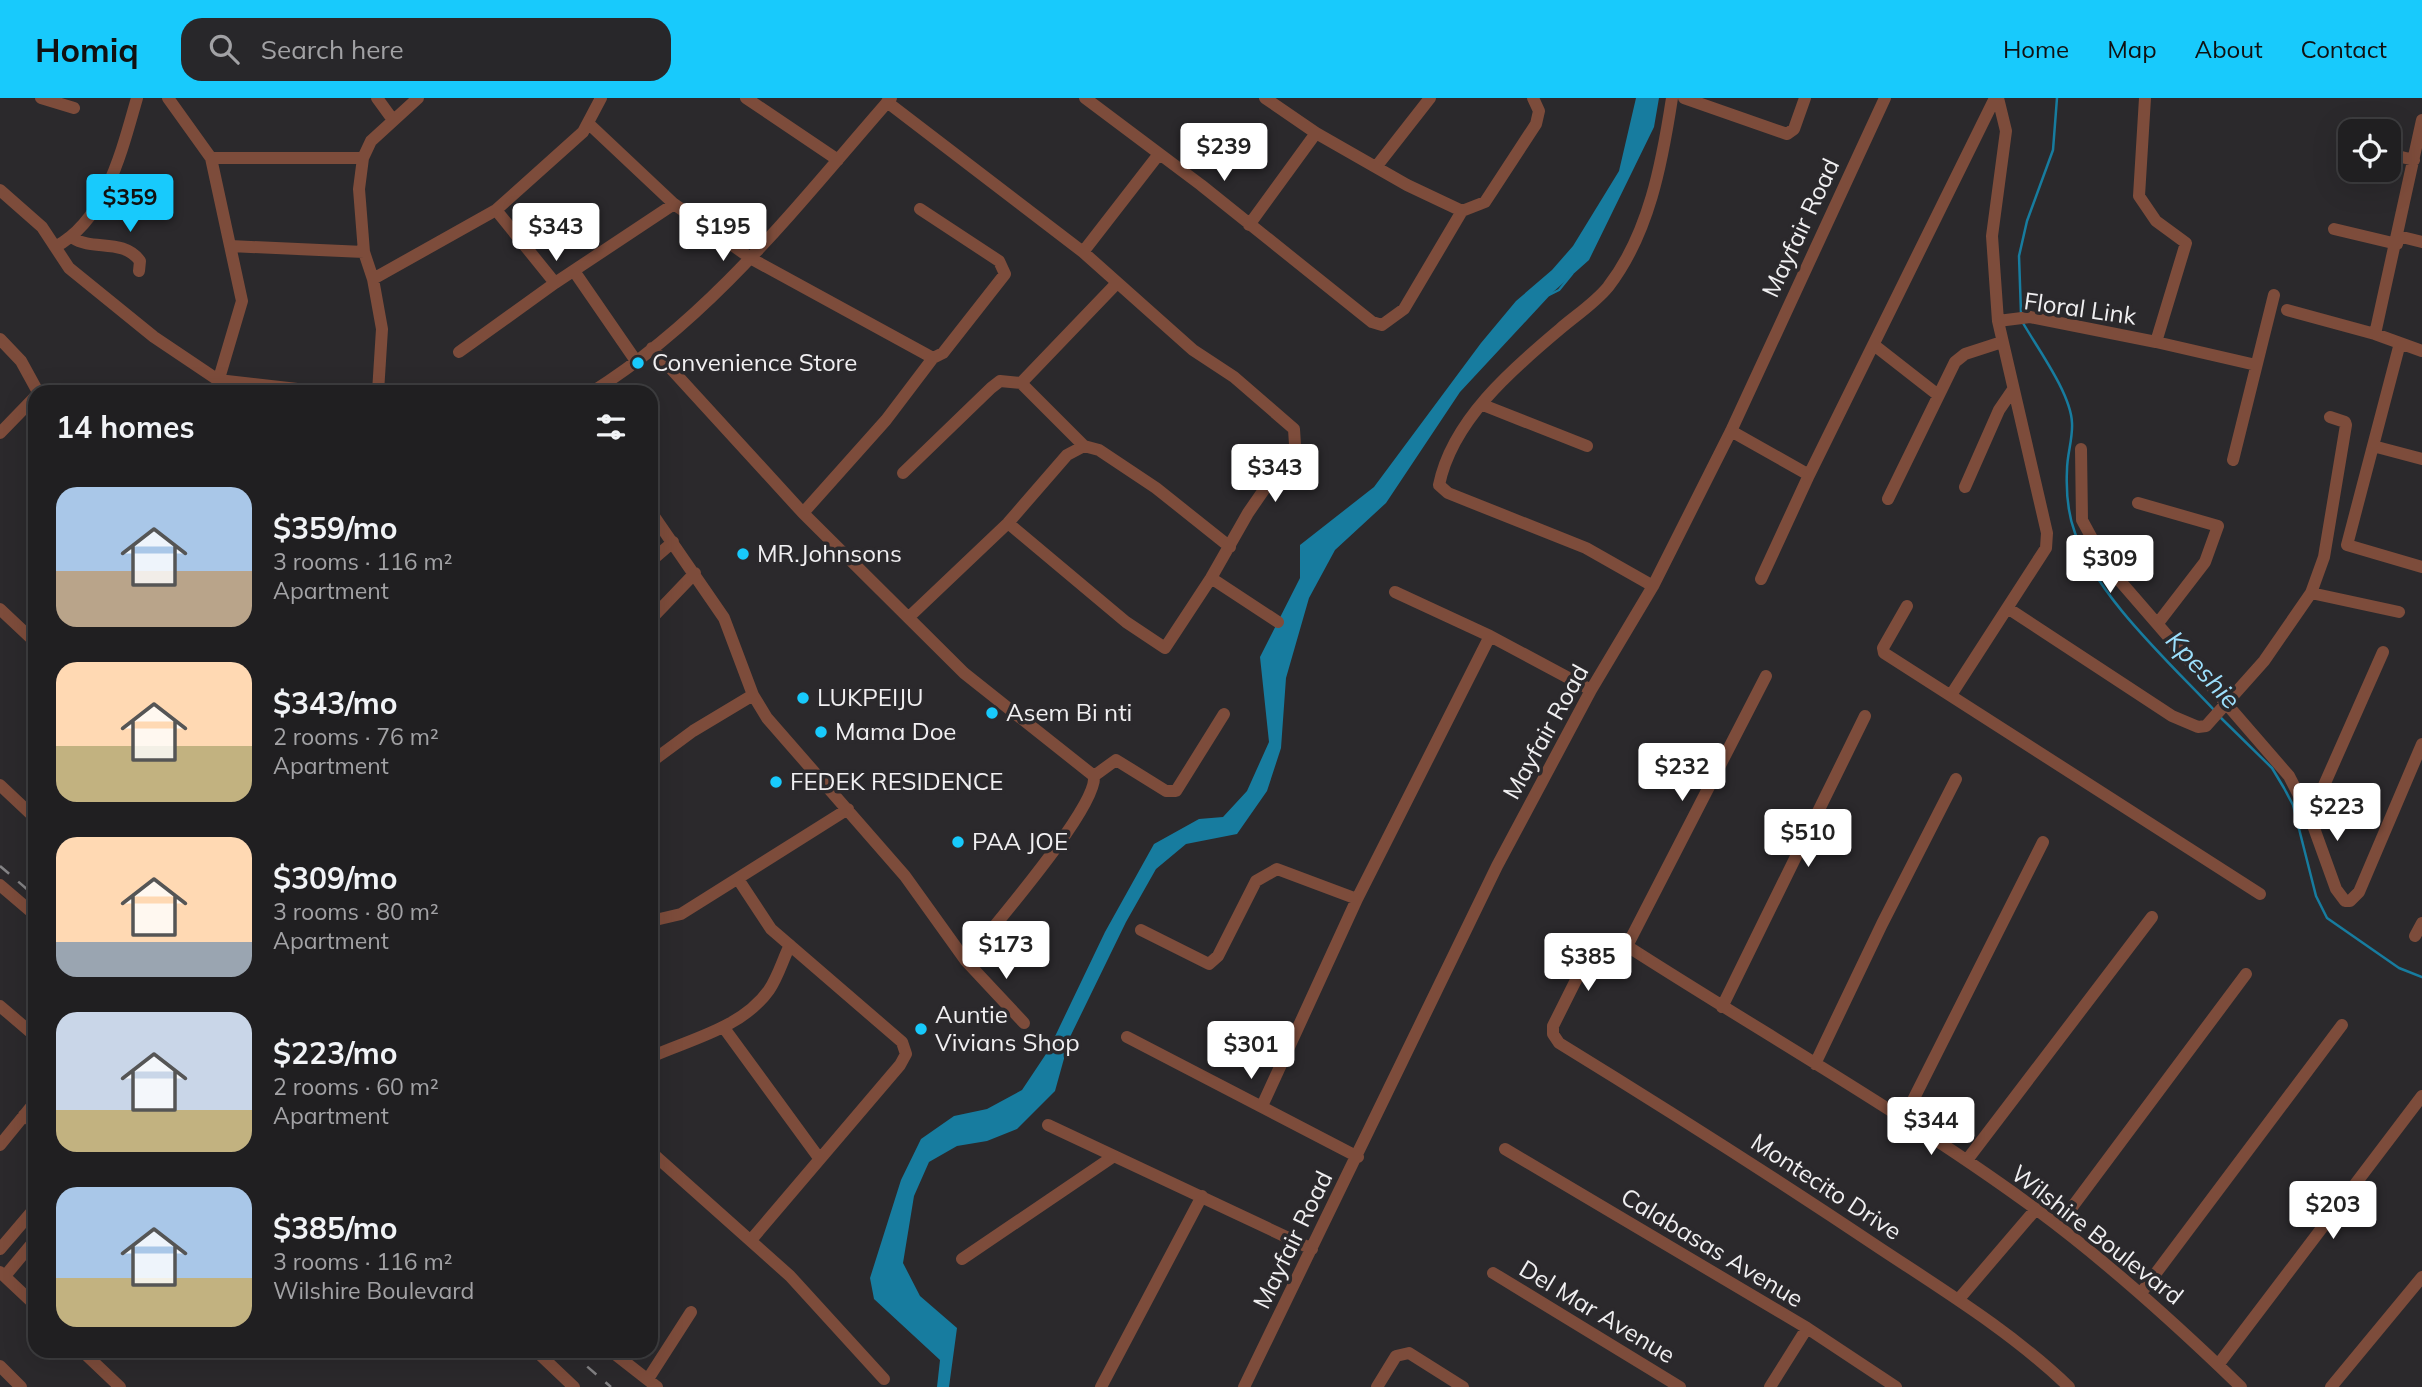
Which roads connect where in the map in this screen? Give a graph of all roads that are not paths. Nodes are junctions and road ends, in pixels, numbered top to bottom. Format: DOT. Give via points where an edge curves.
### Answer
graph roads {
  1 [pos="41,98"];
  2 [pos="137,98"];
  3 [pos="168,98"];
  4 [pos="377,98"];
  5 [pos="418,98"];
  6 [pos="601,98"];
  7 [pos="746,98"];
  8 [pos="1085,98"];
  9 [pos="1265,98"];
  10 [pos="1430,98"];
  11 [pos="1532,98"];
  12 [pos="1672,98"];
  13 [pos="1684,98"];
  14 [pos="1805,98"];
  15 [pos="1885,98"];
  16 [pos="1997,98"];
  17 [pos="2145,98"];
  18 [pos="889,100"];
  19 [pos="74,108"];
  20 [pos="393,120"];
  21 [pos="2422,120"];
  22 [pos="589,124"];
  23 [pos="1315,133"];
  24 [pos="1160,154"];
  25 [pos="2401,157"];
  26 [pos="211,158"];
  27 [pos="363,158"];
  28 [pos="838,160"];
  29 [pos="2414,160"];
  30 [pos="1376,167"];
  31 [pos="0,190"];
  32 [pos="674,204"];
  33 [pos="920,209"];
  34 [pos="496,210"];
  35 [pos="1462,211"];
  36 [pos="1249,225"];
  37 [pos="2334,229"];
  38 [pos="73,238"];
  39 [pos="2397,240"];
  40 [pos="2422,242"];
  41 [pos="230,246"];
  42 [pos="55,247"];
  43 [pos="363,252"];
  44 [pos="1083,252"];
  45 [pos="752,259"];
  46 [pos="139,271"];
  47 [pos="574,271"];
  48 [pos="373,279"];
  49 [pos="555,283"];
  50 [pos="1116,285"];
  51 [pos="2274,295"];
  52 [pos="2287,310"];
  53 [pos="1998,321"];
  54 [pos="2375,334"];
  55 [pos="0,339"];
  56 [pos="2002,342"];
  57 [pos="2156,342"];
  58 [pos="2400,343"];
  59 [pos="1874,345"];
  60 [pos="652,348"];
  61 [pos="2422,351"];
  62 [pos="458,352"];
  63 [pos="933,358"];
  64 [pos="636,361"];
  65 [pos="2256,365"];
  66 [pos="1021,383"];
  67 [pos="34,385"];
  68 [pos="216,385"];
  69 [pos="217,385"];
  70 [pos="378,385"];
  71 [pos="602,385"];
  72 [pos="2012,391"];
  73 [pos="1938,395"];
  74 [pos="28,404"];
  75 [pos="1483,405"];
  76 [pos="2330,417"];
  77 [pos="1731,431"];
  78 [pos="0,433"];
  79 [pos="1068,434"];
  80 [pos="1084,446"];
  81 [pos="1587,446"];
  82 [pos="2373,446"];
  83 [pos="2081,449"];
  84 [pos="1067,456"];
  85 [pos="2422,459"];
  86 [pos="2233,460"];
  87 [pos="903,473"];
  88 [pos="1809,475"];
  89 [pos="1965,487"];
  90 [pos="1888,499"];
  91 [pos="2138,503"];
  92 [pos="803,513"];
  93 [pos="658,522"];
  94 [pos="1009,523"];
  95 [pos="673,542"];
  96 [pos="2325,545"];
  97 [pos="2347,545"];
  98 [pos="1230,547"];
  99 [pos="658,555"];
  100 [pos="2422,567"];
  101 [pos="695,573"];
  102 [pos="1211,578"];
  103 [pos="1761,579"];
  104 [pos="1653,586"];
  105 [pos="1395,592"];
  106 [pos="2311,593"];
  107 [pos="1907,606"];
  108 [pos="0,609"];
  109 [pos="2009,609"];
  110 [pos="658,612"];
  111 [pos="2399,612"];
  112 [pos="909,617"];
  113 [pos="1278,622"];
  114 [pos="2158,623"];
  115 [pos="28,635"];
  116 [pos="1490,636"];
  117 [pos="2383,653"];
  118 [pos="1766,676"];
  119 [pos="1591,690"];
  120 [pos="753,695"];
  121 [pos="1951,695"];
  122 [pos="2226,706"];
  123 [pos="1224,714"];
  124 [pos="1865,716"];
  125 [pos="2422,744"];
  126 [pos="658,755"];
  127 [pos="1094,776"];
  128 [pos="1956,779"];
  129 [pos="0,785"];
  130 [pos="848,809"];
  131 [pos="28,811"];
  132 [pos="2310,817"];
  133 [pos="2043,842"];
  134 [pos="738,879"];
  135 [pos="0,885"];
  136 [pos="2260,894"];
  137 [pos="1357,900"];
  138 [pos="28,909"];
  139 [pos="2152,918"];
  140 [pos="658,919"];
  141 [pos="2422,923"];
  142 [pos="1141,930"];
  143 [pos="2415,936"];
  144 [pos="790,945"];
  145 [pos="1628,946"];
  146 [pos="965,961"];
  147 [pos="2246,974"];
  148 [pos="0,1006"];
  149 [pos="1722,1007"];
  150 [pos="1024,1023"];
  151 [pos="2342,1025"];
  152 [pos="724,1028"];
  153 [pos="28,1030"];
  154 [pos="1553,1034"];
  155 [pos="1127,1037"];
  156 [pos="658,1054"];
  157 [pos="1815,1064"];
  158 [pos="2422,1096"];
  159 [pos="1262,1106"];
  160 [pos="28,1113"];
  161 [pos="1903,1120"];
  162 [pos="1048,1125"];
  163 [pos="0,1145"];
  164 [pos="1505,1149"];
  165 [pos="1114,1156"];
  166 [pos="1357,1157"];
  167 [pos="658,1158"];
  168 [pos="819,1158"];
  169 [pos="1967,1160"];
  170 [pos="1202,1196"];
  171 [pos="2036,1209"];
  172 [pos="28,1216"];
  173 [pos="2058,1226"];
  174 [pos="751,1241"];
  175 [pos="28,1247"];
  176 [pos="0,1249"];
  177 [pos="1312,1249"];
  178 [pos="962,1259"];
  179 [pos="1493,1273"];
  180 [pos="3,1274"];
  181 [pos="2422,1277"];
  182 [pos="2141,1293"];
  183 [pos="28,1298"];
  184 [pos="1958,1300"];
  185 [pos="691,1312"];
  186 [pos="1807,1328"];
  187 [pos="89,1358"];
  188 [pos="543,1358"];
  189 [pos="620,1358"];
  190 [pos="2218,1365"];
  191 [pos="0,1366"];
  192 [pos="884,1379"];
  193 [pos="652,1383"];
  194 [pos="22,1387"];
  195 [pos="120,1387"];
  196 [pos="574,1387"];
  197 [pos="1101,1387"];
  198 [pos="1244,1387"];
  199 [pos="1377,1387"];
  200 [pos="1463,1387"];
  201 [pos="1679,1387"];
  202 [pos="1770,1387"];
  203 [pos="1896,1387"];
  204 [pos="2068,1387"];
  205 [pos="2241,1387"];
  206 [pos="2331,1387"];
  1 -- 19 [label="street"];
  2 -- 38 [label="street" via="117,164"];
  3 -- 26 [label="street"];
  4 -- 20 [label="street"];
  5 -- 20 [label="street"];
  6 -- 22 [label="street"];
  7 -- 28 [label="street"];
  8 -- 24 [label="street"];
  9 -- 23 [label="street"];
  10 -- 30 [label="street"];
  11 -- 35 [label="street" via="1538,111 1529,134 1485,202"];
  12 -- 75 [label="street" via="1657,181 1638,234 1608,287 1524,359"];
  13 -- 14 [label="street" via="1787,134 1794,129"];
  15 -- 77 [label="street, Mayfair Road"];
  16 -- 53 [label="street" via="2006,131 1992,236"];
  16 -- 59 [label="street"];
  17 -- 57 [label="street, Floral Link" via="2138,196 2155,221 2186,243"];
  18 -- 28 [label="street"];
  18 -- 44 [label="street"];
  20 -- 27 [label="street" via="371,141"];
  21 -- 29 [label="street"];
  22 -- 32 [label="street"];
  22 -- 34 [label="street"];
  23 -- 30 [label="street"];
  23 -- 36 [label="street"];
  24 -- 36 [label="street"];
  24 -- 44 [label="street"];
  25 -- 29 [label="street"];
  26 -- 27 [label="street"];
  26 -- 41 [label="street"];
  27 -- 43 [label="street" via="359,189"];
  28 -- 45 [label="street"];
  29 -- 39 [label="street"];
  30 -- 35 [label="street"];
  31 -- 42 [label="street" via="42,227"];
  32 -- 45 [label="street"];
  32 -- 47 [label="street"];
  33 -- 63 [label="street" via="1005,268 1005,274 943,353"];
  34 -- 48 [label="street"];
  34 -- 49 [label="street"];
  35 -- 36 [label="street" via="1404,309 1382,325 1364,318"];
  37 -- 39 [label="street"];
  38 -- 42 [label="street"];
  38 -- 46 [label="street" via="127,251 139,261"];
  39 -- 40 [label="street"];
  39 -- 54 [label="street"];
  41 -- 43 [label="street"];
  41 -- 69 [label="street" via="242,301"];
  42 -- 68 [label="street" via="69,268"];
  43 -- 48 [label="street"];
  44 -- 50 [label="street"];
  45 -- 60 [label="street"];
  45 -- 63 [label="street"];
  47 -- 49 [label="street"];
  47 -- 64 [label="street"];
  48 -- 70 [label="street" via="382,329"];
  49 -- 62 [label="street"];
  50 -- 66 [label="street"];
  50 -- 98 [label="street" via="1294,429 1295,445"];
  51 -- 65 [label="street"];
  52 -- 54 [label="street"];
  53 -- 56 [label="street"];
  53 -- 57 [label="street, Floral Link" via="2030,317"];
  54 -- 58 [label="street"];
  55 -- 67 [label="street" via="21,361"];
  56 -- 72 [label="street"];
  56 -- 73 [label="street" via="1960,356"];
  57 -- 65 [label="street, Floral Link"];
  58 -- 61 [label="street"];
  58 -- 82 [label="street"];
  59 -- 73 [label="street"];
  59 -- 88 [label="street"];
  60 -- 64 [label="street"];
  60 -- 92 [label="street"];
  63 -- 92 [label="street" via="886,420"];
  64 -- 71 [label="street"];
  65 -- 86 [label="street"];
  66 -- 79 [label="street"];
  66 -- 87 [label="street" via="1000,382 991,388"];
  72 -- 89 [label="street"];
  72 -- 109 [label="street" via="2047,533 2041,559"];
  73 -- 90 [label="street"];
  74 -- 78 [label="street"];
  75 -- 81 [label="street"];
  75 -- 104 [label="street" via="1456,436 1439,485 1448,494 1586,548"];
  76 -- 96 [label="street" via="2346,425"];
  77 -- 88 [label="street"];
  77 -- 104 [label="street, Mayfair Road"];
  79 -- 80 [label="street"];
  79 -- 84 [label="street"];
  80 -- 84 [label="street"];
  80 -- 98 [label="street" via="1099,450 1156,488"];
  82 -- 85 [label="street"];
  82 -- 97 [label="street"];
  83 -- 114 [label="street" via="2082,520 2107,566"];
  84 -- 94 [label="street"];
  88 -- 103 [label="street"];
  91 -- 114 [label="street" via="2218,526 2205,562"];
  92 -- 112 [label="street"];
  93 -- 95 [label="street"];
  94 -- 102 [label="street" via="1126,622 1165,648"];
  94 -- 112 [label="street"];
  95 -- 99 [label="street"];
  95 -- 101 [label="street"];
  96 -- 97 [label="street"];
  96 -- 106 [label="street"];
  97 -- 100 [label="street"];
  98 -- 102 [label="street"];
  101 -- 110 [label="street"];
  101 -- 120 [label="street" via="724,618"];
  102 -- 113 [label="street"];
  104 -- 119 [label="street, Mayfair Road"];
  105 -- 116 [label="street"];
  106 -- 111 [label="street"];
  106 -- 122 [label="street"];
  107 -- 121 [label="street" via="1887,638 1884,653"];
  108 -- 115 [label="street"];
  109 -- 121 [label="street"];
  109 -- 122 [label="street" via="2172,716 2198,727 2214,720"];
  112 -- 127 [label="street" via="964,673"];
  114 -- 122 [label="street"];
  116 -- 119 [label="street"];
  116 -- 137 [label="street"];
  117 -- 132 [label="street"];
  118 -- 145 [label="street"];
  119 -- 166 [label="street, Mayfair Road" via="1497,866"];
  120 -- 126 [label="street"];
  120 -- 130 [label="street" via="767,718"];
  121 -- 136 [label="street"];
  122 -- 132 [label="street" via="2289,776"];
  123 -- 127 [label="street" via="1176,791 1166,791 1116,760"];
  124 -- 149 [label="street"];
  125 -- 132 [label="street" via="2359,892 2350,901 2336,889"];
  127 -- 146 [label="street" via="1096,785 1071,826"];
  128 -- 157 [label="street"];
  129 -- 131 [label="street"];
  130 -- 134 [label="street"];
  130 -- 146 [label="street" via="905,876"];
  133 -- 161 [label="street"];
  134 -- 140 [label="street" via="681,914"];
  134 -- 144 [label="street" via="771,929"];
  135 -- 138 [label="street"];
  137 -- 142 [label="street" via="1277,869 1267,873 1256,881 1218,956 1209,964"];
  137 -- 159 [label="street"];
  139 -- 169 [label="street"];
  141 -- 143 [label="street"];
  144 -- 152 [label="street" via="770,988"];
  144 -- 168 [label="street" via="902,1042 906,1054"];
  145 -- 149 [label="street, Wilshire Boulevard"];
  145 -- 154 [label="street, Wilshire Boulevard" via="1608,940 1594,944"];
  146 -- 150 [label="street"];
  147 -- 173 [label="street"];
  148 -- 153 [label="street"];
  149 -- 157 [label="street, Wilshire Boulevard"];
  151 -- 182 [label="street"];
  152 -- 156 [label="street"];
  152 -- 168 [label="street"];
  154 -- 184 [label="street, Montecito Drive" via="1559,1043"];
  155 -- 159 [label="street"];
  157 -- 161 [label="street, Wilshire Boulevard"];
  158 -- 190 [label="street"];
  159 -- 166 [label="street"];
  160 -- 163 [label="street"];
  161 -- 169 [label="street, Wilshire Boulevard"];
  162 -- 165 [label="street"];
  164 -- 186 [label="street, Calabasas Avenue"];
  165 -- 170 [label="street"];
  165 -- 178 [label="street"];
  166 -- 177 [label="street, Mayfair Road"];
  167 -- 174 [label="street"];
  168 -- 174 [label="street"];
  169 -- 171 [label="street, Wilshire Boulevard"];
  170 -- 177 [label="street"];
  170 -- 197 [label="street"];
  171 -- 173 [label="street, Wilshire Boulevard"];
  171 -- 184 [label="street"];
  172 -- 176 [label="street"];
  173 -- 182 [label="street, Wilshire Boulevard"];
  174 -- 192 [label="street" via="790,1276"];
  175 -- 180 [label="street"];
  177 -- 198 [label="street, Mayfair Road"];
  179 -- 201 [label="street, Del Mar Avenue"];
  180 -- 183 [label="street"];
  181 -- 206 [label="street"];
  182 -- 190 [label="street, Wilshire Boulevard"];
  184 -- 204 [label="street, Montecito Drive" via="2044,1363"];
  185 -- 193 [label="street"];
  186 -- 202 [label="street"];
  186 -- 203 [label="street, Calabasas Avenue"];
  187 -- 195 [label="street"];
  188 -- 196 [label="street"];
  189 -- 193 [label="street"];
  190 -- 205 [label="street, Wilshire Boulevard"];
  191 -- 194 [label="street"];
  199 -- 200 [label="street" via="1396,1356 1409,1353"];
}
